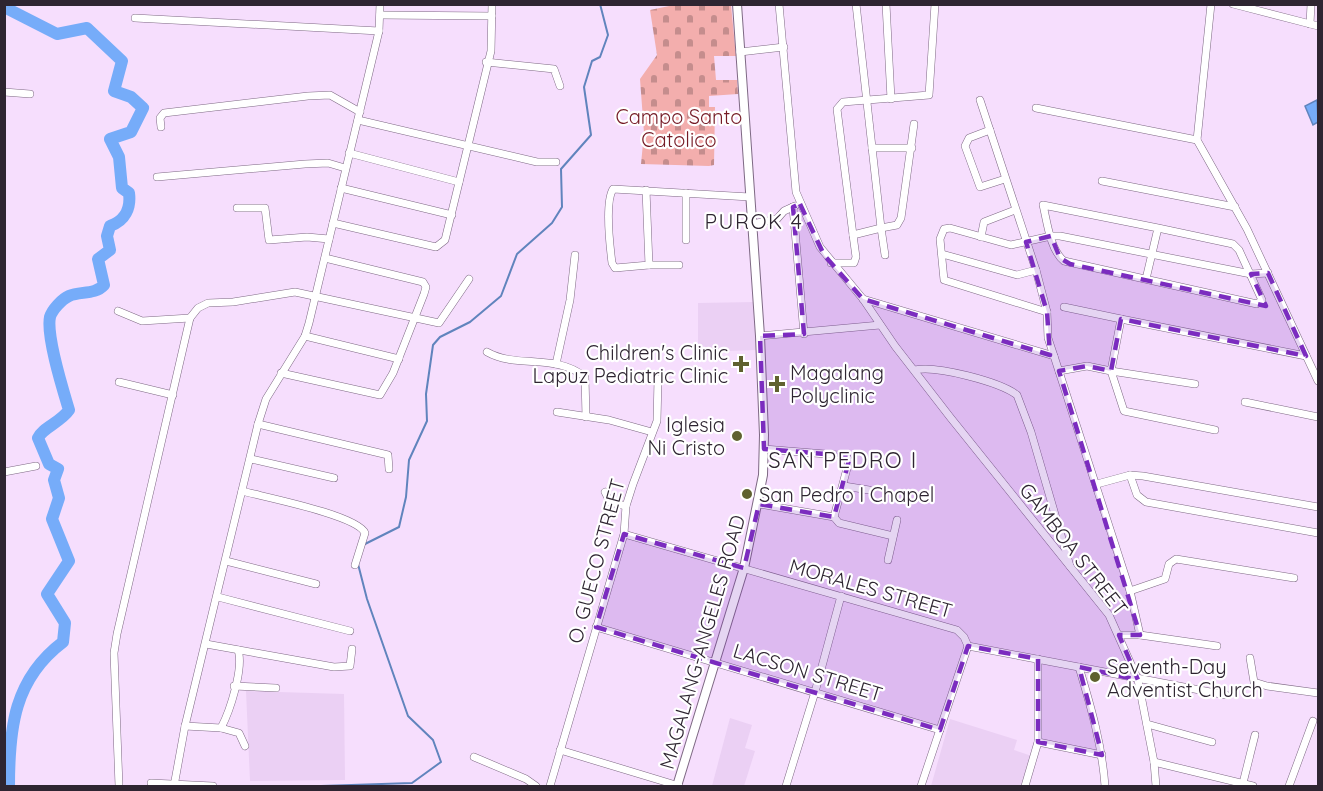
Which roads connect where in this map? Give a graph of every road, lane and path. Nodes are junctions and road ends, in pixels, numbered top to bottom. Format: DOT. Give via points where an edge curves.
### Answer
graph roads {
  1 [pos="380,4"];
  2 [pos="492,4"];
  3 [pos="737,4"];
  4 [pos="779,4"];
  5 [pos="856,4"];
  6 [pos="886,4"];
  7 [pos="935,4"];
  8 [pos="1211,4"];
  9 [pos="1233,4"];
  10 [pos="1311,4"];
  11 [pos="380,15"];
  12 [pos="492,16"];
  13 [pos="135,18"];
  14 [pos="1310,24"];
  15 [pos="1318,26"];
  16 [pos="379,31"];
  17 [pos="784,46"];
  18 [pos="741,52"];
  19 [pos="486,62"];
  20 [pos="560,86"];
  21 [pos="4,92"];
  22 [pos="30,94"];
  23 [pos="891,99"];
  24 [pos="980,100"];
  25 [pos="866,101"];
  26 [pos="1036,108"];
  27 [pos="359,116"];
  28 [pos="914,124"];
  29 [pos="161,127"];
  30 [pos="990,130"];
  31 [pos="1197,140"];
  32 [pos="467,145"];
  33 [pos="872,148"];
  34 [pos="912,148"];
  35 [pos="349,153"];
  36 [pos="556,162"];
  37 [pos="345,168"];
  38 [pos="157,177"];
  39 [pos="1005,179"];
  40 [pos="1102,181"];
  41 [pos="459,182"];
  42 [pos="341,188"];
  43 [pos="646,190"];
  44 [pos="686,193"];
  45 [pos="750,197"];
  46 [pos="797,206"];
  47 [pos="1235,207"];
  48 [pos="237,208"];
  49 [pos="1015,210"];
  50 [pos="452,215"];
  51 [pos="333,223"];
  52 [pos="752,224"];
  53 [pos="881,228"];
  54 [pos="1158,228"];
  55 [pos="853,235"];
  56 [pos="1051,236"];
  57 [pos="981,237"];
  58 [pos="329,239"];
  59 [pos="686,240"];
  60 [pos="1026,242"];
  61 [pos="1152,253"];
  62 [pos="942,254"];
  63 [pos="574,255"];
  64 [pos="885,255"];
  65 [pos="324,258"];
  66 [pos="831,263"];
  67 [pos="649,265"];
  68 [pos="679,265"];
  69 [pos="1036,270"];
  70 [pos="1268,273"];
  71 [pos="1251,274"];
  72 [pos="469,279"];
  73 [pos="1146,279"];
  74 [pos="316,295"];
  75 [pos="863,299"];
  76 [pos="1064,307"];
  77 [pos="118,311"];
  78 [pos="1047,312"];
  79 [pos="190,318"];
  80 [pos="414,319"];
  81 [pos="1122,319"];
  82 [pos="880,325"];
  83 [pos="804,334"];
  84 [pos="305,336"];
  85 [pos="760,336"];
  86 [pos="487,352"];
  87 [pos="1054,356"];
  88 [pos="1306,356"];
  89 [pos="399,359"];
  90 [pos="556,364"];
  91 [pos="915,370"];
  92 [pos="1059,371"];
  93 [pos="1111,371"];
  94 [pos="281,373"];
  95 [pos="658,379"];
  96 [pos="1318,381"];
  97 [pos="119,382"];
  98 [pos="1194,384"];
  99 [pos="173,395"];
  100 [pos="1245,402"];
  101 [pos="557,412"];
  102 [pos="586,417"];
  103 [pos="1318,417"];
  104 [pos="258,424"];
  105 [pos="1215,430"];
  106 [pos="652,432"];
  107 [pos="764,449"];
  108 [pos="250,459"];
  109 [pos="36,466"];
  110 [pos="389,469"];
  111 [pos="4,472"];
  112 [pos="1130,475"];
  113 [pos="334,478"];
  114 [pos="1097,484"];
  115 [pos="844,486"];
  116 [pos="869,490"];
  117 [pos="242,491"];
  118 [pos="605,492"];
  119 [pos="759,504"];
  120 [pos="627,506"];
  121 [pos="1318,507"];
  122 [pos="834,517"];
  123 [pos="897,520"];
  124 [pos="1318,533"];
  125 [pos="624,534"];
  126 [pos="893,536"];
  127 [pos="888,560"];
  128 [pos="226,561"];
  129 [pos="355,565"];
  130 [pos="744,568"];
  131 [pos="1070,568"];
  132 [pos="1294,578"];
  133 [pos="316,584"];
  134 [pos="1130,591"];
  135 [pos="841,596"];
  136 [pos="218,597"];
  137 [pos="596,627"];
  138 [pos="350,631"];
  139 [pos="1119,635"];
  140 [pos="1140,635"];
  141 [pos="206,644"];
  142 [pos="968,646"];
  143 [pos="1217,646"];
  144 [pos="352,649"];
  145 [pos="238,650"];
  146 [pos="1250,658"];
  147 [pos="1038,659"];
  148 [pos="715,661"];
  149 [pos="1079,667"];
  150 [pos="1138,680"];
  151 [pos="234,686"];
  152 [pos="276,688"];
  153 [pos="815,692"];
  154 [pos="1318,693"];
  155 [pos="1226,695"];
  156 [pos="1313,722"];
  157 [pos="1147,724"];
  158 [pos="186,726"];
  159 [pos="221,728"];
  160 [pos="940,730"];
  161 [pos="1255,735"];
  162 [pos="1038,742"];
  163 [pos="1212,742"];
  164 [pos="245,746"];
  165 [pos="560,750"];
  166 [pos="1102,755"];
  167 [pos="474,757"];
  168 [pos="1154,762"];
  169 [pos="151,783"];
  170 [pos="1243,783"];
  171 [pos="119,786"];
  172 [pos="174,786"];
  173 [pos="213,786"];
  174 [pos="536,786"];
  175 [pos="550,786"];
  176 [pos="678,786"];
  177 [pos="786,786"];
  178 [pos="921,786"];
  179 [pos="1025,786"];
  180 [pos="1105,786"];
  181 [pos="1156,786"];
  182 [pos="1253,786"];
  183 [pos="1289,786"];
  1 -- 11 [label="street"];
  2 -- 12 [label="street"];
  3 -- 18 [label="main road, MAGALANG-ANGELES ROAD"];
  4 -- 17 [label="street"];
  5 -- 25 [label="street"];
  6 -- 23 [label="street"];
  7 -- 23 [label="street" via="929,95"];
  8 -- 31 [label="street"];
  9 -- 14 [label="street"];
  10 -- 14 [label="street"];
  11 -- 12 [label="street"];
  11 -- 16 [label="street"];
  12 -- 19 [label="street" via="492,44"];
  13 -- 16 [label="street"];
  14 -- 15 [label="street"];
  16 -- 27 [label="street"];
  17 -- 18 [label="street"];
  17 -- 46 [label="street"];
  18 -- 45 [label="main road, MAGALANG-ANGELES ROAD"];
  19 -- 20 [label="street" via="554,69"];
  19 -- 32 [label="street"];
  21 -- 22 [label="street"];
  23 -- 25 [label="street"];
  24 -- 30 [label="street"];
  25 -- 33 [label="street"];
  25 -- 55 [label="street" via="843,102 836,112"];
  26 -- 31 [label="street"];
  27 -- 29 [label="street" via="330,95 308,96 165,113 160,118"];
  27 -- 32 [label="street"];
  27 -- 35 [label="street"];
  28 -- 34 [label="street"];
  30 -- 39 [label="street"];
  30 -- 39 [label="street" via="969,138 965,146 980,187"];
  31 -- 47 [label="street"];
  32 -- 36 [label="street" via="537,162"];
  32 -- 41 [label="street"];
  33 -- 34 [label="street"];
  33 -- 53 [label="street"];
  34 -- 53 [label="street" via="901,218 897,225"];
  35 -- 37 [label="street"];
  35 -- 41 [label="street"];
  37 -- 38 [label="street" via="328,163 305,164"];
  37 -- 42 [label="street"];
  39 -- 49 [label="street"];
  40 -- 47 [label="street"];
  41 -- 50 [label="street"];
  42 -- 50 [label="street"];
  42 -- 51 [label="street"];
  43 -- 44 [label="street"];
  43 -- 67 [label="street"];
  43 -- 67 [label="street" via="611,192 611,260 613,267 619,269"];
  44 -- 45 [label="street"];
  44 -- 59 [label="street"];
  45 -- 52 [label="main road, MAGALANG-ANGELES ROAD"];
  46 -- 52 [label="street" via="777,219"];
  46 -- 66 [label="street, GAMBOA STREET" via="808,216"];
  46 -- 83 [label="street"];
  47 -- 70 [label="street"];
  48 -- 58 [label="street" via="265,208 269,240"];
  49 -- 57 [label="street" via="984,222"];
  49 -- 60 [label="street"];
  50 -- 51 [label="street" via="445,240 436,247"];
  51 -- 58 [label="street"];
  52 -- 85 [label="main road, MAGALANG-ANGELES ROAD"];
  53 -- 55 [label="street"];
  53 -- 64 [label="street"];
  54 -- 56 [label="street" via="1043,205"];
  54 -- 61 [label="street"];
  54 -- 71 [label="street" via="1233,244"];
  55 -- 66 [label="street" via="856,262"];
  56 -- 60 [label="street"];
  56 -- 61 [label="street"];
  56 -- 73 [label="street" via="1064,261"];
  57 -- 60 [label="street" via="1011,245"];
  57 -- 62 [label="street" via="946,228 940,239"];
  58 -- 65 [label="street"];
  60 -- 69 [label="street"];
  61 -- 71 [label="street"];
  61 -- 73 [label="street"];
  62 -- 69 [label="street" via="1017,275"];
  62 -- 78 [label="street" via="946,282"];
  63 -- 90 [label="street" via="570,300"];
  65 -- 74 [label="street"];
  65 -- 80 [label="street" via="426,284"];
  66 -- 75 [label="street, GAMBOA STREET"];
  67 -- 68 [label="street"];
  69 -- 78 [label="street"];
  70 -- 71 [label="street"];
  70 -- 88 [label="street"];
  71 -- 73 [label="street" via="1261,303"];
  72 -- 80 [label="street" via="439,323"];
  74 -- 79 [label="street" via="296,292 208,303"];
  74 -- 80 [label="street"];
  74 -- 84 [label="street"];
  75 -- 82 [label="street, GAMBOA STREET"];
  75 -- 87 [label="street"];
  76 -- 81 [label="street"];
  77 -- 79 [label="street" via="142,321"];
  78 -- 87 [label="street" via="1048,338"];
  79 -- 99 [label="street"];
  80 -- 89 [label="street"];
  81 -- 88 [label="street"];
  81 -- 93 [label="street"];
  82 -- 83 [label="street"];
  82 -- 91 [label="street, GAMBOA STREET"];
  83 -- 85 [label="street"];
  84 -- 89 [label="street"];
  84 -- 94 [label="street"];
  85 -- 107 [label="main road, MAGALANG-ANGELES ROAD"];
  86 -- 90 [label="street" via="500,358"];
  87 -- 92 [label="street"];
  88 -- 96 [label="street"];
  89 -- 94 [label="street" via="380,395"];
  90 -- 102 [label="street" via="585,377"];
  91 -- 131 [label="street, GAMBOA STREET"];
  91 -- 131 [label="street" via="936,368 1017,395"];
  92 -- 93 [label="street" via="1087,366"];
  92 -- 114 [label="street"];
  93 -- 98 [label="street"];
  93 -- 105 [label="street" via="1124,411"];
  94 -- 104 [label="street"];
  95 -- 106 [label="street, O. GUECO STREET" via="657,421"];
  97 -- 99 [label="street"];
  99 -- 171 [label="street" via="114,653"];
  100 -- 103 [label="street"];
  101 -- 102 [label="street"];
  102 -- 106 [label="street"];
  104 -- 108 [label="street"];
  104 -- 110 [label="street" via="388,455"];
  106 -- 120 [label="street, O. GUECO STREET"];
  107 -- 115 [label="street" via="847,457"];
  107 -- 119 [label="main road, MAGALANG-ANGELES ROAD"];
  108 -- 113 [label="street"];
  108 -- 117 [label="street"];
  109 -- 111 [label="street"];
  112 -- 114 [label="street"];
  112 -- 121 [label="street"];
  112 -- 124 [label="street" via="1137,495 1146,502"];
  114 -- 134 [label="street"];
  115 -- 116 [label="street"];
  115 -- 122 [label="street"];
  117 -- 128 [label="street"];
  117 -- 129 [label="street" via="358,524 365,533"];
  118 -- 120 [label="street" via="610,502"];
  119 -- 122 [label="street"];
  119 -- 130 [label="main road, MAGALANG-ANGELES ROAD"];
  120 -- 125 [label="street, O. GUECO STREET"];
  122 -- 126 [label="street" via="839,523"];
  123 -- 126 [label="street"];
  125 -- 130 [label="street, MORALES STREET"];
  125 -- 137 [label="street, O. GUECO STREET"];
  126 -- 127 [label="street"];
  128 -- 133 [label="street"];
  128 -- 136 [label="street"];
  130 -- 135 [label="street, MORALES STREET"];
  130 -- 148 [label="main road, MAGALANG-ANGELES ROAD"];
  131 -- 139 [label="street, GAMBOA STREET" via="1094,594"];
  132 -- 134 [label="street" via="1176,559 1169,564 1165,579"];
  134 -- 140 [label="street"];
  135 -- 142 [label="street, MORALES STREET" via="957,630"];
  135 -- 153 [label="street"];
  136 -- 138 [label="street"];
  136 -- 141 [label="street"];
  137 -- 148 [label="street, LACSON STREET"];
  137 -- 165 [label="street, O. GUECO STREET"];
  139 -- 140 [label="street"];
  139 -- 150 [label="street, GAMBOA STREET"];
  140 -- 143 [label="street"];
  141 -- 145 [label="street"];
  141 -- 158 [label="street"];
  142 -- 147 [label="street"];
  142 -- 160 [label="street"];
  144 -- 145 [label="street" via="351,665 340,667"];
  145 -- 151 [label="street" via="241,662"];
  146 -- 154 [label="street" via="1254,682"];
  147 -- 149 [label="street"];
  147 -- 162 [label="street"];
  148 -- 153 [label="street, LACSON STREET"];
  148 -- 176 [label="main road, MAGALANG-ANGELES ROAD"];
  149 -- 150 [label="street"];
  149 -- 166 [label="street"];
  150 -- 155 [label="street"];
  150 -- 157 [label="street, GAMBOA STREET"];
  151 -- 152 [label="street"];
  151 -- 159 [label="street"];
  153 -- 160 [label="street, LACSON STREET"];
  153 -- 177 [label="street"];
  156 -- 183 [label="street"];
  157 -- 163 [label="street"];
  157 -- 168 [label="street, GAMBOA STREET"];
  158 -- 159 [label="street"];
  158 -- 172 [label="street"];
  159 -- 164 [label="street" via="239,733"];
  160 -- 178 [label="street"];
  161 -- 170 [label="street"];
  162 -- 166 [label="street"];
  162 -- 179 [label="street"];
  165 -- 175 [label="street, O. GUECO STREET"];
  165 -- 176 [label="street"];
  166 -- 180 [label="street"];
  167 -- 174 [label="street"];
  168 -- 170 [label="street"];
  168 -- 181 [label="street, GAMBOA STREET"];
  169 -- 172 [label="street"];
  170 -- 182 [label="street"];
  172 -- 173 [label="street"];
}
